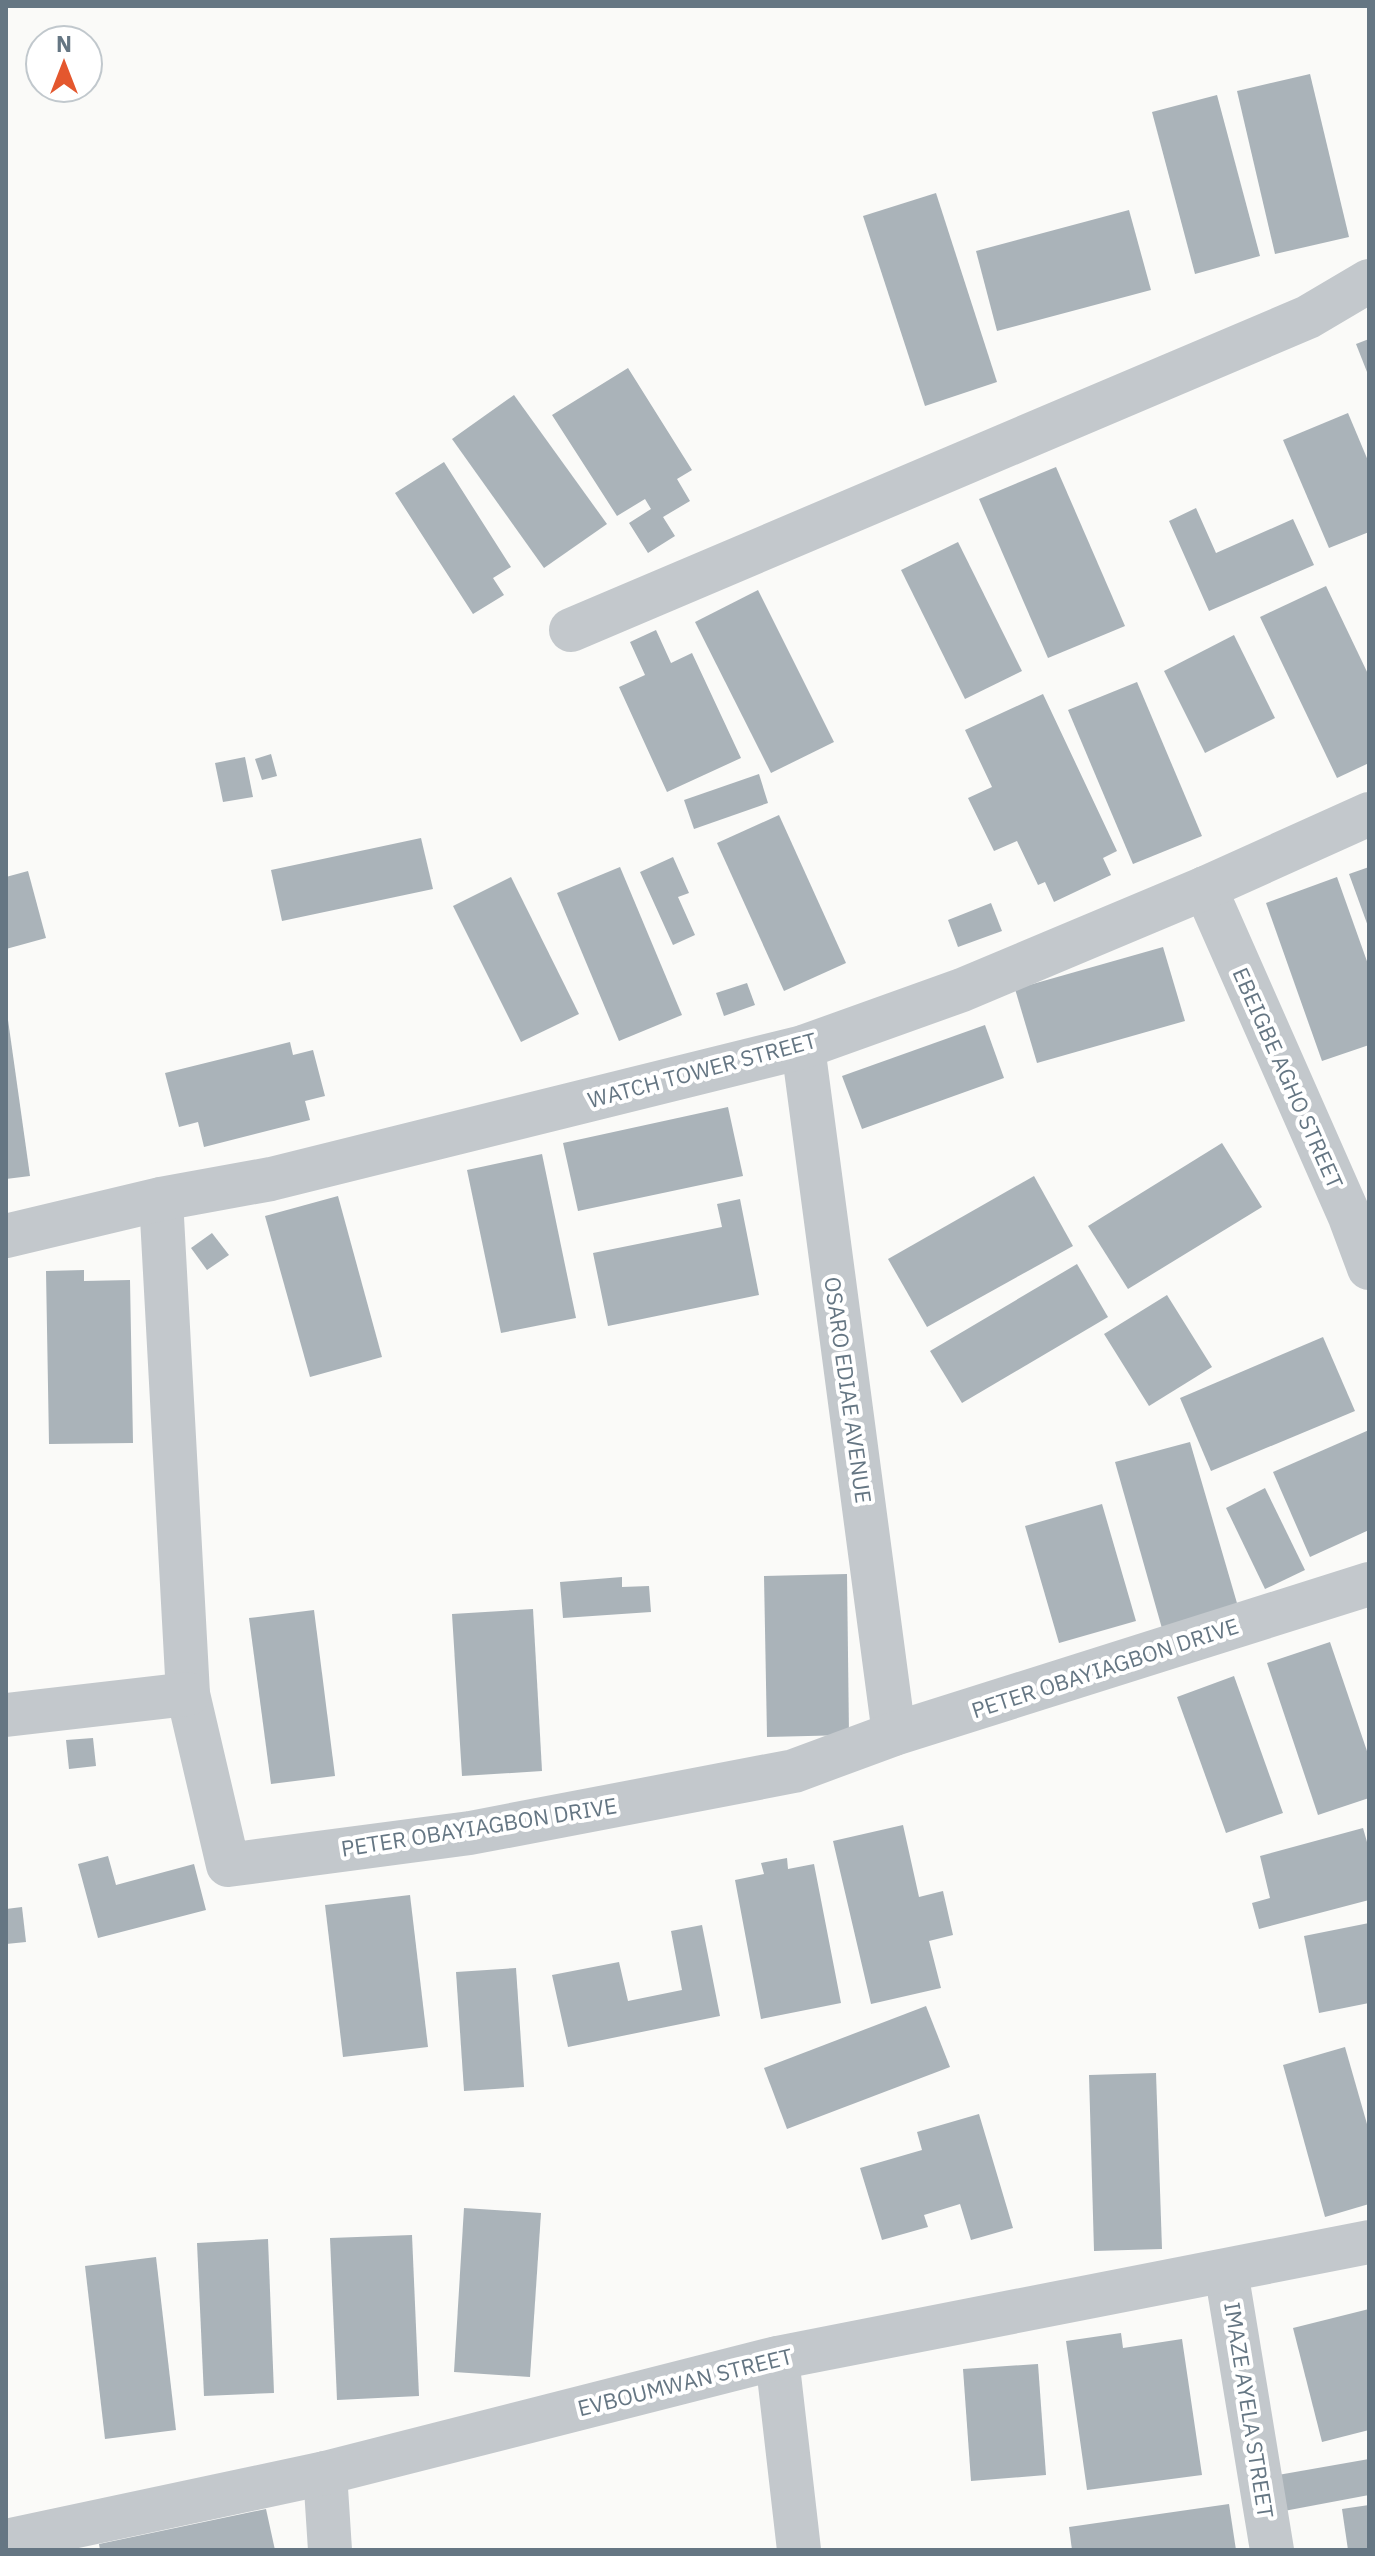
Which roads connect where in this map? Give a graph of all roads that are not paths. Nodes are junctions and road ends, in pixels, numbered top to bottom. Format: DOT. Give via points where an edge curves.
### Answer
graph roads {
  1 [pos="1369,281"];
  2 [pos="571,630"];
  3 [pos="1369,814"];
  4 [pos="1205,888"];
  5 [pos="803,1047"];
  6 [pos="161,1199"];
  7 [pos="6,1236"];
  8 [pos="1369,1268"];
  9 [pos="1369,1584"];
  10 [pos="188,1694"];
  11 [pos="6,1715"];
  12 [pos="894,1734"];
  13 [pos="1369,2242"];
  14 [pos="1226,2271"];
  15 [pos="777,2358"];
  16 [pos="325,2473"];
  17 [pos="6,2541"];
  18 [pos="330,2550"];
  19 [pos="799,2550"];
  20 [pos="1272,2550"];
  1 -- 2 [label="street" via="1308,317"];
  3 -- 4 [label="street, WATCH TOWER STREET"];
  4 -- 5 [label="street, WATCH TOWER STREET" via="962,990"];
  4 -- 8 [label="street, EBEIGBE AGHO STREET"];
  5 -- 6 [label="street, WATCH TOWER STREET" via="271,1179"];
  5 -- 12 [label="street, OSARO EDIAE AVENUE"];
  6 -- 7 [label="street, WATCH TOWER STREET"];
  6 -- 10 [label="street, PETER OBAYIAGBON DRIVE"];
  9 -- 12 [label="street, PETER OBAYIAGBON DRIVE"];
  10 -- 11 [label="street"];
  10 -- 12 [label="street, PETER OBAYIAGBON DRIVE" via="228,1865 470,1833 794,1771"];
  13 -- 14 [label="street, EVBOUMWAN STREET"];
  14 -- 15 [label="street, EVBOUMWAN STREET"];
  14 -- 20 [label="street, IMAZE AYELA STREET"];
  15 -- 16 [label="street, EVBOUMWAN STREET"];
  15 -- 19 [label="street"];
  16 -- 17 [label="street, EVBOUMWAN STREET"];
  16 -- 18 [label="street"];
}
